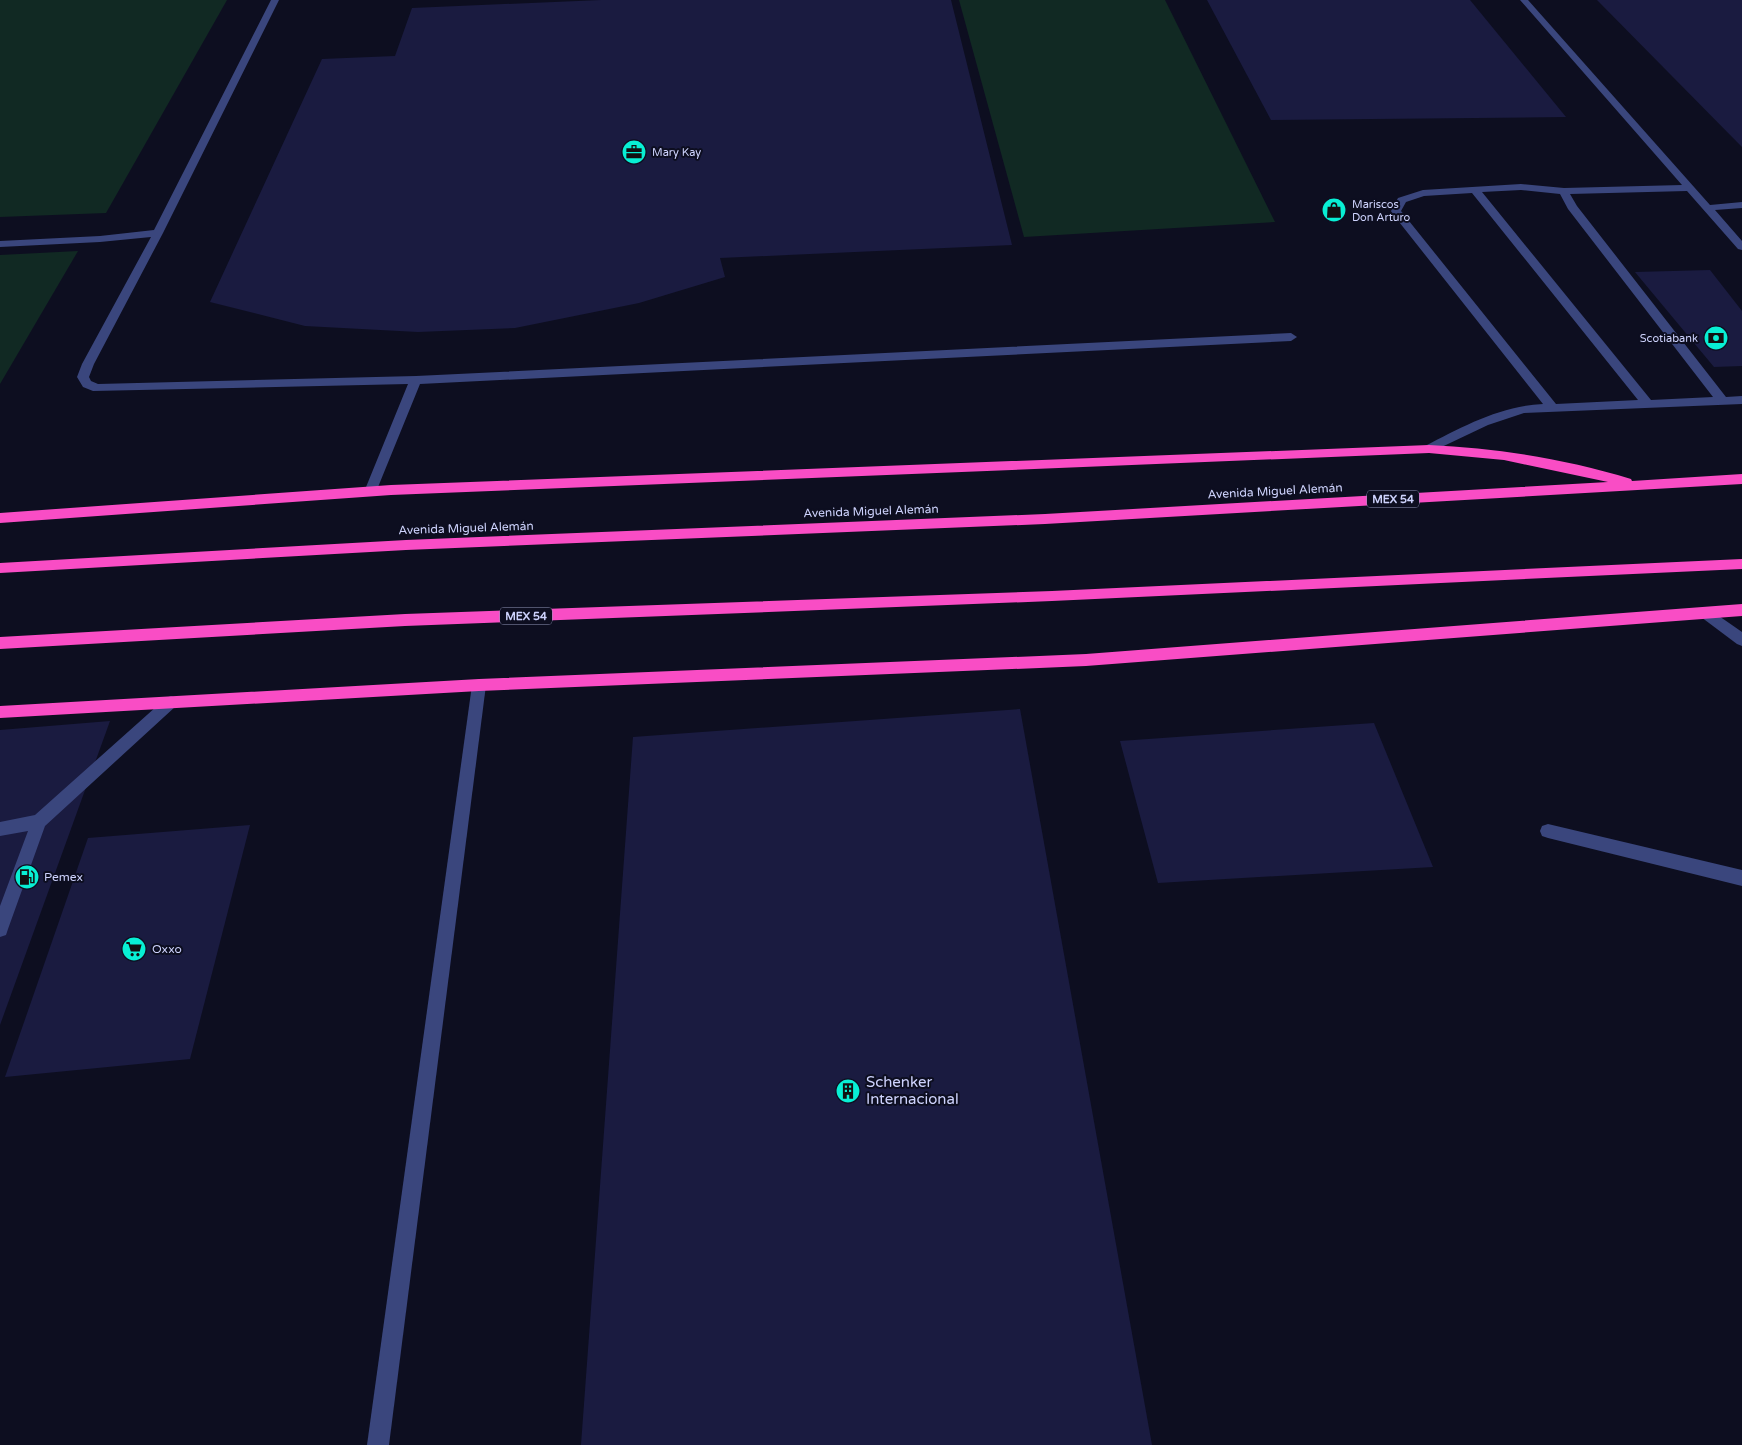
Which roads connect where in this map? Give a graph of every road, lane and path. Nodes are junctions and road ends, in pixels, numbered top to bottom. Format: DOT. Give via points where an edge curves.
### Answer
graph roads {
  1 [pos="275,0"];
  2 [pos="1524,0"];
  3 [pos="1689,188"];
  4 [pos="1476,191"];
  5 [pos="1564,191"];
  6 [pos="1742,205"];
  7 [pos="1707,208"];
  8 [pos="158,233"];
  9 [pos="0,244"];
  10 [pos="1742,248"];
  11 [pos="1291,337"];
  12 [pos="416,380"];
  13 [pos="1742,400"];
  14 [pos="1724,401"];
  15 [pos="1647,403"];
  16 [pos="1551,406"];
  17 [pos="1429,449"];
  18 [pos="1742,479"];
  19 [pos="1640,485"];
  20 [pos="370,492"];
  21 [pos="0,518"];
  22 [pos="1742,564"];
  23 [pos="0,568"];
  24 [pos="1742,610"];
  25 [pos="1706,613"];
  26 [pos="1742,640"];
  27 [pos="0,643"];
  28 [pos="479,685"];
  29 [pos="171,702"];
  30 [pos="0,712"];
  31 [pos="39,822"];
  32 [pos="0,828"];
  33 [pos="1548,830"];
  34 [pos="1742,878"];
  35 [pos="0,929"];
  36 [pos="378,1445"];
  1 -- 8 [label="lane"];
  2 -- 3 [label="lane"];
  3 -- 5 [label="lane"];
  3 -- 7 [label="lane"];
  4 -- 5 [label="lane" via="1520,188"];
  4 -- 15 [label="lane"];
  4 -- 16 [label="lane" via="1423,193 1402,200 1396,211"];
  5 -- 14 [label="lane" via="1572,207"];
  6 -- 7 [label="lane"];
  7 -- 10 [label="lane"];
  8 -- 9 [label="lane"];
  8 -- 12 [label="lane" via="88,364 84,377 87,384 97,388"];
  11 -- 12 [label="lane"];
  12 -- 20 [label="lane"];
  13 -- 14 [label="lane"];
  14 -- 15 [label="lane"];
  15 -- 16 [label="lane"];
  16 -- 17 [label="lane" via="1523,408"];
  17 -- 19 [label="highway" via="1461,450 1560,464"];
  17 -- 20 [label="highway"];
  18 -- 19 [label="highway, Avenida Miguel Alemán / MEX 54"];
  19 -- 23 [label="highway, Avenida Miguel Alemán / MEX 54" via="1045,519 406,545"];
  20 -- 21 [label="highway"];
  22 -- 27 [label="highway, MEX 54" via="1052,596 405,620"];
  24 -- 25 [label="highway"];
  25 -- 26 [label="lane"];
  25 -- 28 [label="highway" via="1086,660"];
  28 -- 29 [label="highway"];
  28 -- 36 [label="lane"];
  29 -- 30 [label="highway"];
  29 -- 31 [label="lane"];
  31 -- 32 [label="lane"];
  31 -- 35 [label="lane"];
  33 -- 34 [label="lane"];
}
